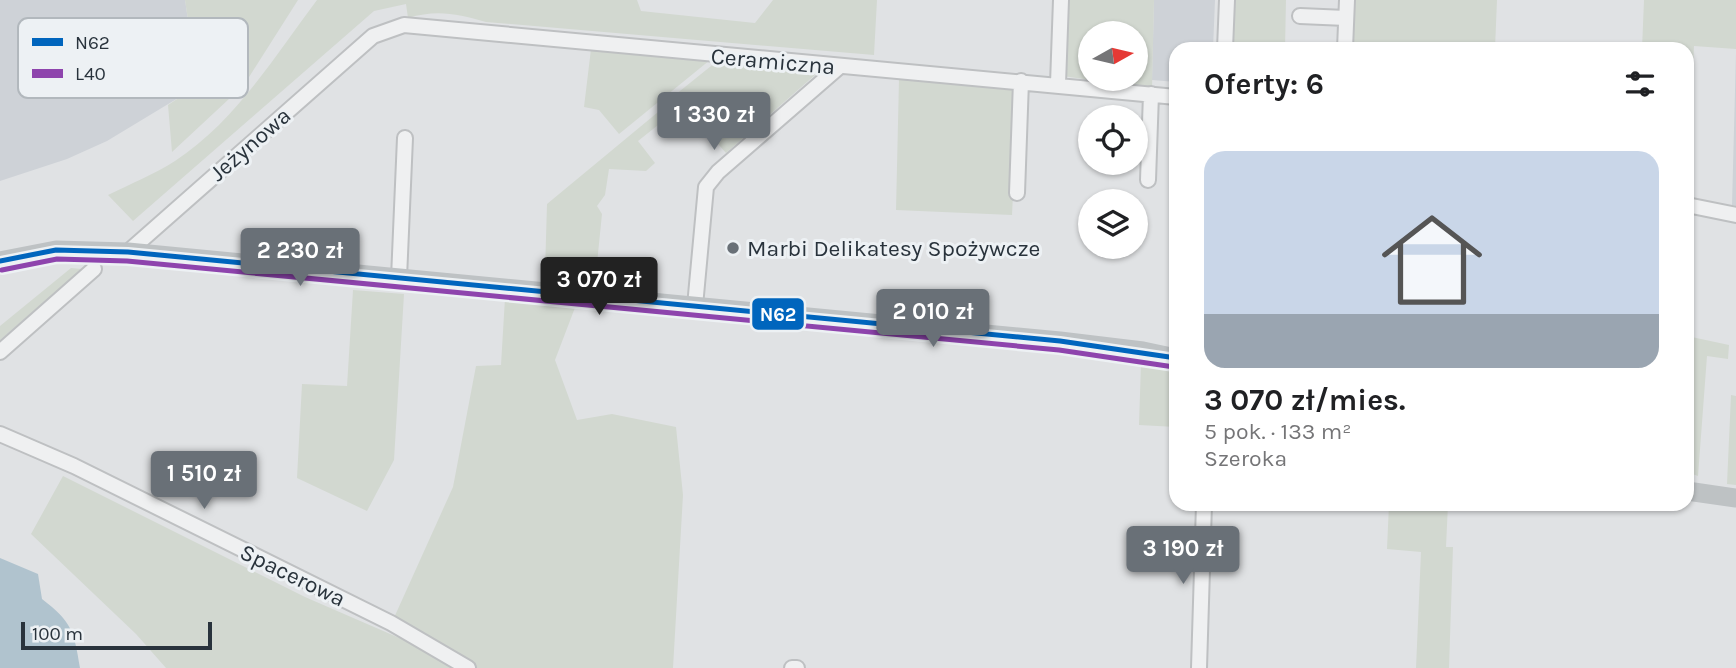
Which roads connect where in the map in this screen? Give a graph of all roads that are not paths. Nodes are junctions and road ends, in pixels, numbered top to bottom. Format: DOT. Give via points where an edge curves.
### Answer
graph roads {
  1 [pos="1061,0"];
  2 [pos="1227,0"];
  3 [pos="1347,0"];
  4 [pos="1300,16"];
  5 [pos="1346,18"];
  6 [pos="373,36"];
  7 [pos="1225,42"];
  8 [pos="1345,42"];
  9 [pos="839,67"];
  10 [pos="1021,81"];
  11 [pos="1058,84"];
  12 [pos="1151,94"];
  13 [pos="1169,96"];
  14 [pos="405,138"];
  15 [pos="1148,180"];
  16 [pos="1017,193"];
  17 [pos="1694,206"];
  18 [pos="1736,215"];
  19 [pos="128,252"];
  20 [pos="96,259"];
  21 [pos="0,261"];
  22 [pos="399,278"];
  23 [pos="695,306"];
  24 [pos="0,352"];
  25 [pos="1169,357"];
  26 [pos="0,434"];
  27 [pos="1694,492"];
  28 [pos="1736,498"];
  29 [pos="1204,511"];
  30 [pos="468,668"];
  31 [pos="1199,668"];
  1 -- 11 [label="street"];
  2 -- 7 [label="street"];
  3 -- 5 [label="street"];
  4 -- 5 [label="street"];
  5 -- 8 [label="street"];
  6 -- 9 [label="street, Ceramiczna" via="404,25"];
  6 -- 19 [label="street, Jeżynowa"];
  9 -- 10 [label="street, Ceramiczna"];
  9 -- 23 [label="street" via="706,187"];
  10 -- 11 [label="street, Ceramiczna"];
  10 -- 16 [label="street"];
  11 -- 12 [label="street, Ceramiczna"];
  12 -- 13 [label="street, Ceramiczna"];
  12 -- 15 [label="street"];
  14 -- 22 [label="street"];
  17 -- 18 [label="street"];
  19 -- 20 [label="street"];
  19 -- 22 [label="street"];
  20 -- 21 [label="street" via="44,251"];
  20 -- 24 [label="street"];
  22 -- 23 [label="street"];
  23 -- 25 [label="street" via="1060,341"];
  26 -- 30 [label="street, Spacerowa" via="391,623"];
  27 -- 28 [label="street"];
  29 -- 31 [label="street"];
}
